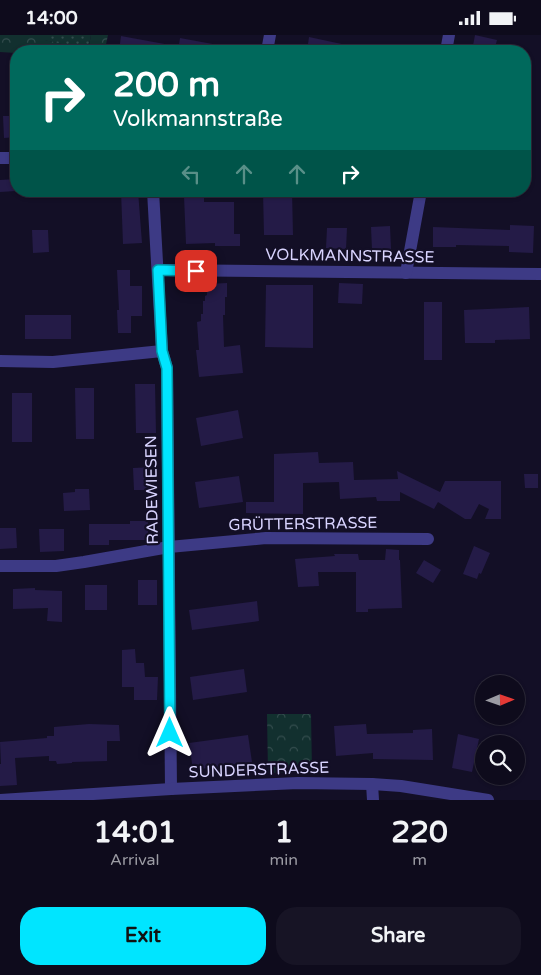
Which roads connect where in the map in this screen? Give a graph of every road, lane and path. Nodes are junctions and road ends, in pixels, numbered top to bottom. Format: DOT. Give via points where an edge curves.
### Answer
graph roads {
  1 [pos="153,197"];
  2 [pos="420,197"];
  3 [pos="158,270"];
  4 [pos="406,273"];
  5 [pos="541,274"];
  6 [pos="162,351"];
  7 [pos="0,361"];
  8 [pos="428,539"];
  9 [pos="169,547"];
  10 [pos="0,566"];
  11 [pos="372,784"];
  12 [pos="171,789"];
  13 [pos="0,800"];
  14 [pos="373,800"];
  15 [pos="488,800"];
  1 -- 3 [label="street, RADEWIESEN"];
  2 -- 4 [label="street"];
  3 -- 4 [label="street, VOLKMANNSTRASSE"];
  3 -- 6 [label="street, RADEWIESEN"];
  4 -- 5 [label="street, VOLKMANNSTRASSE"];
  6 -- 7 [label="street" via="53,362"];
  6 -- 9 [label="street, RADEWIESEN" via="167,368"];
  8 -- 9 [label="street, GRÜTTERSTRASSE" via="266,538"];
  9 -- 10 [label="street, GRÜTTERSTRASSE" via="56,566"];
  9 -- 12 [label="street, RADEWIESEN"];
  11 -- 12 [label="street, SUNDERSTRASSE" via="298,783"];
  11 -- 14 [label="street"];
  11 -- 15 [label="street, SUNDERSTRASSE"];
  12 -- 13 [label="street, SUNDERSTRASSE"];
}
